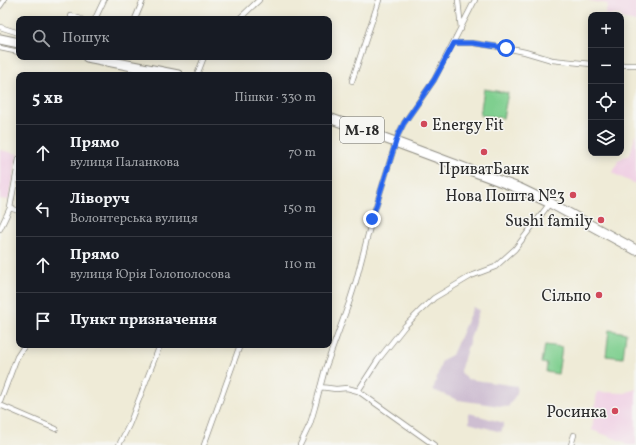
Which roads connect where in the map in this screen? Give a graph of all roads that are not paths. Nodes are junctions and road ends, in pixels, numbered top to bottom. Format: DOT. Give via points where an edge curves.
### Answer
graph roads {
  1 [pos="4,0"];
  2 [pos="104,0"];
  3 [pos="143,0"];
  4 [pos="259,0"];
  5 [pos="380,0"];
  6 [pos="458,0"];
  7 [pos="475,0"];
  8 [pos="0,6"];
  9 [pos="96,16"];
  10 [pos="136,16"];
  11 [pos="243,16"];
  12 [pos="0,27"];
  13 [pos="461,29"];
  14 [pos="16,32"];
  15 [pos="0,39"];
  16 [pos="16,42"];
  17 [pos="454,43"];
  18 [pos="0,48"];
  19 [pos="16,51"];
  20 [pos="117,60"];
  21 [pos="203,60"];
  22 [pos="588,64"];
  23 [pos="624,65"];
  24 [pos="636,65"];
  25 [pos="163,72"];
  26 [pos="198,72"];
  27 [pos="352,81"];
  28 [pos="332,119"];
  29 [pos="395,142"];
  30 [pos="16,175"];
  31 [pos="550,203"];
  32 [pos="10,208"];
  33 [pos="16,210"];
  34 [pos="2,221"];
  35 [pos="0,228"];
  36 [pos="636,250"];
  37 [pos="23,348"];
  38 [pos="159,348"];
  39 [pos="239,348"];
  40 [pos="320,387"];
  41 [pos="358,391"];
  42 [pos="0,402"];
  43 [pos="0,405"];
  44 [pos="56,429"];
  45 [pos="574,435"];
  46 [pos="428,443"];
  47 [pos="119,445"];
  48 [pos="204,445"];
  49 [pos="300,445"];
  50 [pos="434,445"];
  51 [pos="571,445"];
  1 -- 8 [label="street"];
  2 -- 9 [label="street"];
  3 -- 10 [label="street"];
  4 -- 11 [label="street"];
  5 -- 27 [label="street"];
  6 -- 13 [label="street"];
  7 -- 13 [label="street"];
  12 -- 14 [label="street"];
  13 -- 17 [label="street"];
  15 -- 16 [label="highway"];
  17 -- 22 [label="street" via="506,48 552,60"];
  17 -- 29 [label="street"];
  18 -- 19 [label="street"];
  20 -- 25 [label="highway"];
  21 -- 26 [label="street"];
  23 -- 24 [label="street"];
  28 -- 29 [label="highway, М-18"];
  29 -- 31 [label="highway, М-18" via="521,189"];
  29 -- 40 [label="street" via="356,280"];
  30 -- 32 [label="street"];
  31 -- 36 [label="highway, М-18"];
  31 -- 41 [label="street" via="515,249 495,267 471,276 434,298 420,311 378,360"];
  32 -- 33 [label="street"];
  32 -- 34 [label="street"];
  34 -- 35 [label="street"];
  37 -- 42 [label="street"];
  38 -- 47 [label="street"];
  39 -- 48 [label="street"];
  40 -- 41 [label="street"];
  40 -- 49 [label="street" via="310,424"];
  41 -- 46 [label="street"];
  43 -- 44 [label="street"];
  45 -- 51 [label="street"];
  46 -- 50 [label="street"];
}
